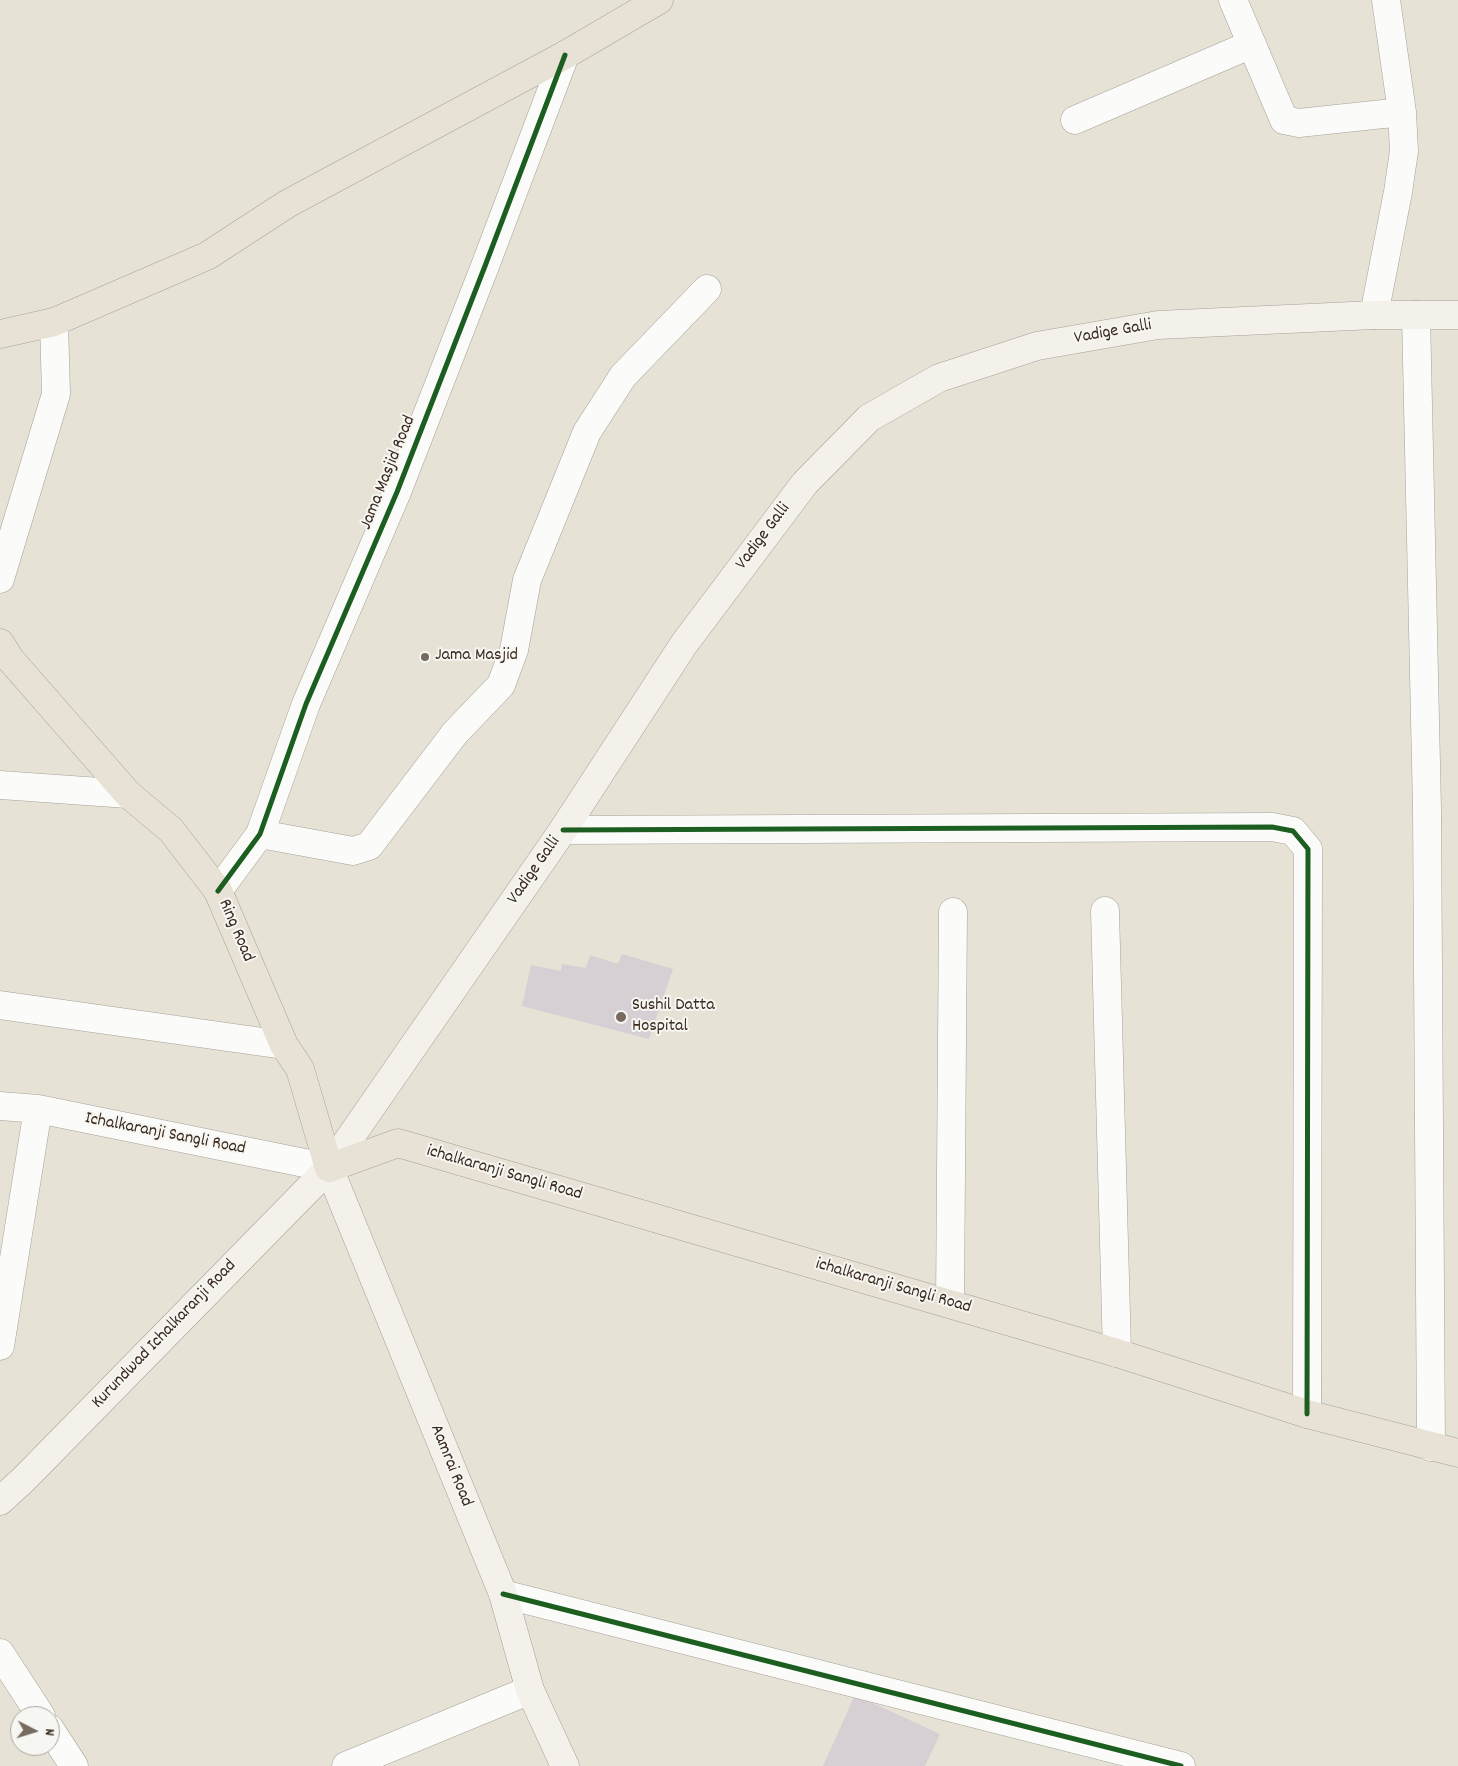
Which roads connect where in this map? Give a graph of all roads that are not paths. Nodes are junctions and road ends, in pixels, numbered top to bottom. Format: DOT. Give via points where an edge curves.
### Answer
graph roads {
  1 [pos="659,0"];
  2 [pos="1233,0"];
  3 [pos="1386,0"];
  4 [pos="1252,44"];
  5 [pos="565,55"];
  6 [pos="1402,112"];
  7 [pos="1075,120"];
  8 [pos="707,289"];
  9 [pos="1374,315"];
  10 [pos="1416,315"];
  11 [pos="1458,315"];
  12 [pos="54,322"];
  13 [pos="0,334"];
  14 [pos="0,579"];
  15 [pos="0,643"];
  16 [pos="0,785"];
  17 [pos="128,794"];
  18 [pos="563,830"];
  19 [pos="260,834"];
  20 [pos="218,891"];
  21 [pos="1105,910"];
  22 [pos="953,912"];
  23 [pos="0,1004"];
  24 [pos="284,1045"];
  25 [pos="0,1106"];
  26 [pos="38,1109"];
  27 [pos="329,1168"];
  28 [pos="950,1303"];
  29 [pos="0,1346"];
  30 [pos="1117,1353"];
  31 [pos="1307,1414"];
  32 [pos="1431,1447"];
  33 [pos="1458,1454"];
  34 [pos="0,1501"];
  35 [pos="503,1594"];
  36 [pos="0,1653"];
  37 [pos="530,1690"];
  38 [pos="34,1706"];
  39 [pos="60,1744"];
  40 [pos="74,1766"];
  41 [pos="346,1766"];
  42 [pos="565,1766"];
  43 [pos="1181,1766"];
  1 -- 5 [label="main road"];
  2 -- 4 [label="street"];
  3 -- 6 [label="street"];
  4 -- 6 [label="street" via="1284,120 1299,123"];
  4 -- 7 [label="street"];
  5 -- 12 [label="main road" via="287,204 207,256"];
  5 -- 19 [label="street, Jama Masjid Road" via="397,492 306,704"];
  6 -- 9 [label="street" via="1403,159"];
  8 -- 19 [label="street" via="622,376 587,432 527,580 514,650 501,685 455,733 369,846 353,851"];
  9 -- 10 [label="main road, Vadige Galli"];
  9 -- 18 [label="main road, Vadige Galli" via="1158,325 1036,346 939,378 869,418 805,483 684,644"];
  10 -- 11 [label="main road, Vadige Galli"];
  10 -- 32 [label="street" via="1427,799"];
  12 -- 13 [label="main road"];
  12 -- 14 [label="street" via="56,394"];
  15 -- 17 [label="main road, Ring Road" via="10,659"];
  16 -- 17 [label="street"];
  17 -- 20 [label="main road, Ring Road" via="171,830"];
  18 -- 27 [label="main road, Vadige Galli"];
  18 -- 31 [label="street" via="1272,827 1293,831 1308,849"];
  19 -- 20 [label="street, Jama Masjid Road"];
  20 -- 24 [label="main road, Ring Road"];
  21 -- 30 [label="street"];
  22 -- 28 [label="street"];
  23 -- 24 [label="street"];
  24 -- 27 [label="main road, Ring Road" via="300,1069"];
  25 -- 26 [label="street, Ichalkaranji Sangli Road"];
  26 -- 27 [label="street, Ichalkaranji Sangli Road"];
  26 -- 29 [label="street"];
  27 -- 28 [label="main road, ichalkaranji Sangli Road" via="398,1143"];
  27 -- 34 [label="main road, Kurundwad Ichalkaranji Road"];
  27 -- 35 [label="main road, Aamrai Road"];
  28 -- 30 [label="main road, ichalkaranji Sangli Road"];
  30 -- 31 [label="main road, ichalkaranji Sangli Road"];
  31 -- 32 [label="main road, ichalkaranji Sangli Road"];
  32 -- 33 [label="main road, ichalkaranji Sangli Road"];
  35 -- 37 [label="main road, Aamrai Road"];
  35 -- 43 [label="street"];
  36 -- 38 [label="street"];
  37 -- 41 [label="street"];
  37 -- 42 [label="main road, Aamrai Road"];
  39 -- 40 [label="street"];
}
